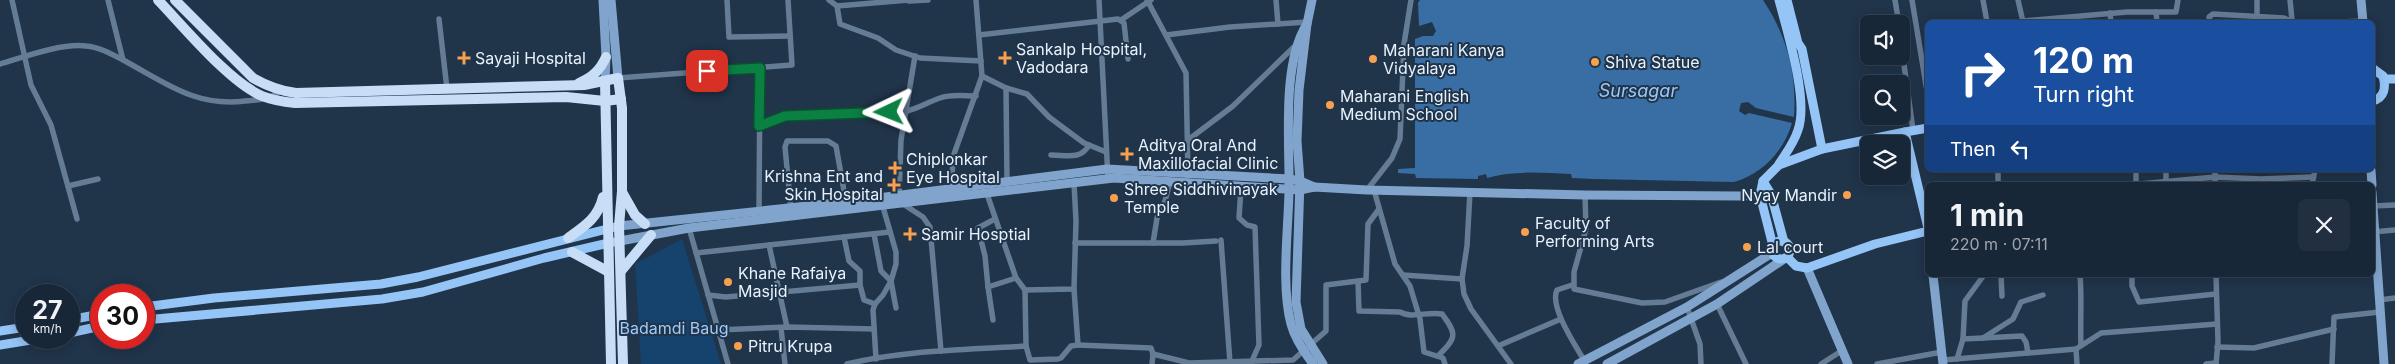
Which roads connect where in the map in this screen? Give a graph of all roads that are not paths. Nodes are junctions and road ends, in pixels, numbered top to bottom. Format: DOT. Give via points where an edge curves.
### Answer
graph roads {
  1 [pos="12,0"];
  2 [pos="108,0"];
  3 [pos="158,0"];
  4 [pos="175,0"];
  5 [pos="603,0"];
  6 [pos="611,0"];
  7 [pos="727,0"];
  8 [pos="788,0"];
  9 [pos="829,0"];
  10 [pos="928,0"];
  11 [pos="976,0"];
  12 [pos="1099,0"];
  13 [pos="1148,0"];
  14 [pos="1276,0"];
  15 [pos="1312,0"];
  16 [pos="1411,0"];
  17 [pos="1779,0"];
  18 [pos="1787,0"];
  19 [pos="1895,0"];
  20 [pos="1912,0"];
  21 [pos="1983,0"];
  22 [pos="2018,0"];
  23 [pos="2178,0"];
  24 [pos="2257,0"];
  25 [pos="2290,0"];
  26 [pos="2361,0"];
  27 [pos="909,1"];
  28 [pos="837,6"];
  29 [pos="2156,12"];
  30 [pos="2110,13"];
  31 [pos="1898,15"];
  32 [pos="2257,16"];
  33 [pos="439,19"];
  34 [pos="1121,20"];
  35 [pos="1987,20"];
  36 [pos="2023,20"];
  37 [pos="2042,20"];
  38 [pos="2111,20"];
  39 [pos="2157,20"];
  40 [pos="2210,20"];
  41 [pos="2285,20"];
  42 [pos="2292,20"];
  43 [pos="2363,20"];
  44 [pos="1100,22"];
  45 [pos="1307,23"];
  46 [pos="1278,24"];
  47 [pos="979,35"];
  48 [pos="1166,35"];
  49 [pos="790,36"];
  50 [pos="1301,44"];
  51 [pos="1925,46"];
  52 [pos="1920,47"];
  53 [pos="915,56"];
  54 [pos="23,57"];
  55 [pos="606,57"];
  56 [pos="1128,59"];
  57 [pos="123,60"];
  58 [pos="981,61"];
  59 [pos="0,64"];
  60 [pos="1903,65"];
  61 [pos="760,68"];
  62 [pos="2375,70"];
  63 [pos="982,76"];
  64 [pos="618,78"];
  65 [pos="1925,78"];
  66 [pos="2395,79"];
  67 [pos="605,81"];
  68 [pos="2384,82"];
  69 [pos="568,85"];
  70 [pos="2395,85"];
  71 [pos="1006,88"];
  72 [pos="447,89"];
  73 [pos="281,91"];
  74 [pos="976,96"];
  75 [pos="270,98"];
  76 [pos="621,99"];
  77 [pos="2375,99"];
  78 [pos="605,101"];
  79 [pos="907,111"];
  80 [pos="759,126"];
  81 [pos="1925,128"];
  82 [pos="1909,131"];
  83 [pos="1188,140"];
  84 [pos="1089,145"];
  85 [pos="1822,149"];
  86 [pos="1106,152"];
  87 [pos="1051,155"];
  88 [pos="1779,164"];
  89 [pos="1107,169"];
  90 [pos="1188,172"];
  91 [pos="2215,172"];
  92 [pos="2314,172"];
  93 [pos="2215,177"];
  94 [pos="2312,177"];
  95 [pos="98,179"];
  96 [pos="1108,179"];
  97 [pos="1289,179"];
  98 [pos="1007,181"];
  99 [pos="1763,181"];
  100 [pos="1170,182"];
  101 [pos="2174,182"];
  102 [pos="2215,182"];
  103 [pos="2312,182"];
  104 [pos="1074,183"];
  105 [pos="1188,184"];
  106 [pos="1300,185"];
  107 [pos="68,186"];
  108 [pos="606,186"];
  109 [pos="1241,188"];
  110 [pos="950,189"];
  111 [pos="1289,189"];
  112 [pos="1370,190"];
  113 [pos="622,191"];
  114 [pos="1470,192"];
  115 [pos="986,194"];
  116 [pos="1771,194"];
  117 [pos="1585,195"];
  118 [pos="1760,196"];
  119 [pos="950,199"];
  120 [pos="846,202"];
  121 [pos="900,202"];
  122 [pos="2395,205"];
  123 [pos="2375,206"];
  124 [pos="883,207"];
  125 [pos="1379,209"];
  126 [pos="759,212"];
  127 [pos="792,213"];
  128 [pos="1925,215"];
  129 [pos="77,219"];
  130 [pos="995,219"];
  131 [pos="645,224"];
  132 [pos="687,224"];
  133 [pos="619,226"];
  134 [pos="1925,227"];
  135 [pos="606,228"];
  136 [pos="2395,230"];
  137 [pos="890,232"];
  138 [pos="2375,233"];
  139 [pos="2375,233"];
  140 [pos="874,234"];
  141 [pos="2395,234"];
  142 [pos="651,235"];
  143 [pos="844,237"];
  144 [pos="568,238"];
  145 [pos="620,241"];
  146 [pos="1784,242"];
  147 [pos="607,243"];
  148 [pos="1075,243"];
  149 [pos="1153,243"];
  150 [pos="769,246"];
  151 [pos="2375,246"];
  152 [pos="1773,249"];
  153 [pos="572,252"];
  154 [pos="696,253"];
  155 [pos="1786,258"];
  156 [pos="1807,268"];
  157 [pos="621,270"];
  158 [pos="609,272"];
  159 [pos="1403,275"];
  160 [pos="1738,276"];
  161 [pos="1933,277"];
  162 [pos="1983,277"];
  163 [pos="2001,277"];
  164 [pos="2080,277"];
  165 [pos="2132,277"];
  166 [pos="2216,277"];
  167 [pos="1016,278"];
  168 [pos="1462,279"];
  169 [pos="891,281"];
  170 [pos="1358,282"];
  171 [pos="1572,284"];
  172 [pos="860,285"];
  173 [pos="988,287"];
  174 [pos="1074,289"];
  175 [pos="1025,290"];
  176 [pos="780,292"];
  177 [pos="2216,294"];
  178 [pos="708,295"];
  179 [pos="2043,295"];
  180 [pos="2002,296"];
  181 [pos="2395,298"];
  182 [pos="2379,300"];
  183 [pos="875,304"];
  184 [pos="1717,304"];
  185 [pos="155,306"];
  186 [pos="1687,307"];
  187 [pos="896,308"];
  188 [pos="2380,312"];
  189 [pos="1418,314"];
  190 [pos="1692,318"];
  191 [pos="155,319"];
  192 [pos="1561,319"];
  193 [pos="993,320"];
  194 [pos="2217,324"];
  195 [pos="784,327"];
  196 [pos="15,329"];
  197 [pos="874,329"];
  198 [pos="2334,329"];
  199 [pos="718,330"];
  200 [pos="0,331"];
  201 [pos="1983,338"];
  202 [pos="1963,339"];
  203 [pos="15,343"];
  204 [pos="0,345"];
  205 [pos="1078,345"];
  206 [pos="1026,346"];
  207 [pos="1498,346"];
  208 [pos="2079,347"];
  209 [pos="2217,347"];
  210 [pos="1307,348"];
  211 [pos="1843,350"];
  212 [pos="941,351"];
  213 [pos="2028,353"];
  214 [pos="1153,354"];
  215 [pos="1438,356"];
  216 [pos="876,359"];
  217 [pos="1943,359"];
  218 [pos="1957,359"];
  219 [pos="1030,362"];
  220 [pos="1177,362"];
  221 [pos="1252,362"];
  222 [pos="1230,363"];
  223 [pos="1583,363"];
  224 [pos="2216,363"];
  225 [pos="611,364"];
  226 [pos="623,364"];
  227 [pos="728,364"];
  228 [pos="785,364"];
  229 [pos="847,364"];
  230 [pos="1152,364"];
  231 [pos="1235,364"];
  232 [pos="1313,364"];
  233 [pos="1323,364"];
  234 [pos="1445,364"];
  235 [pos="1511,364"];
  236 [pos="1607,364"];
  237 [pos="1701,364"];
  238 [pos="1746,364"];
  239 [pos="1821,364"];
  240 [pos="1848,364"];
  241 [pos="1877,364"];
  242 [pos="2077,364"];
  243 [pos="2206,364"];
  244 [pos="2332,364"];
  245 [pos="2384,364"];
  1 -- 54 [label="street"];
  2 -- 57 [label="street"];
  3 -- 75 [label="highway" via="234,78 245,87"];
  4 -- 73 [label="highway" via="253,78"];
  5 -- 55 [label="street"];
  6 -- 64 [label="street"];
  7 -- 49 [label="street" via="728,38"];
  8 -- 49 [label="street"];
  9 -- 28 [label="street"];
  10 -- 27 [label="street"];
  11 -- 47 [label="street"];
  12 -- 44 [label="street"];
  13 -- 34 [label="street"];
  13 -- 48 [label="street"];
  14 -- 46 [label="street"];
  15 -- 45 [label="street"];
  16 -- 112 [label="street" via="1404,44 1400,139 1392,158"];
  17 -- 88 [label="main road" via="1793,53 1800,116 1794,140"];
  18 -- 85 [label="main road" via="1802,49"];
  19 -- 31 [label="street"];
  20 -- 52 [label="street"];
  21 -- 35 [label="street"];
  22 -- 36 [label="street"];
  23 -- 29 [label="street" via="2176,12"];
  24 -- 32 [label="street"];
  25 -- 42 [label="street"];
  26 -- 43 [label="street"];
  27 -- 28 [label="street"];
  28 -- 53 [label="street" via="840,24"];
  29 -- 30 [label="street"];
  29 -- 39 [label="street"];
  30 -- 37 [label="street"];
  30 -- 38 [label="street"];
  32 -- 40 [label="street" via="2212,14"];
  32 -- 41 [label="street"];
  33 -- 72 [label="street"];
  34 -- 44 [label="street"];
  34 -- 56 [label="street"];
  44 -- 47 [label="street"];
  44 -- 86 [label="street"];
  45 -- 46 [label="street"];
  45 -- 50 [label="street" via="1299,36"];
  46 -- 48 [label="street"];
  47 -- 58 [label="street"];
  48 -- 83 [label="street" via="1186,73"];
  49 -- 61 [label="street" via="792,65"];
  50 -- 83 [label="street" via="1233,106"];
  50 -- 97 [label="street" via="1290,86"];
  50 -- 106 [label="street" via="1297,132"];
  51 -- 52 [label="street"];
  52 -- 65 [label="street"];
  53 -- 58 [label="street"];
  53 -- 79 [label="street"];
  54 -- 57 [label="street" via="58,48 86,46"];
  54 -- 59 [label="street"];
  54 -- 107 [label="street" via="31,85 51,125"];
  55 -- 67 [label="street"];
  55 -- 69 [label="highway" via="593,76"];
  57 -- 75 [label="street" via="185,95 205,101 229,103"];
  58 -- 63 [label="street"];
  60 -- 82 [label="street"];
  61 -- 64 [label="street"];
  61 -- 80 [label="street"];
  62 -- 68 [label="main road" via="2382,74"];
  63 -- 71 [label="street"];
  63 -- 74 [label="street"];
  64 -- 67 [label="highway"];
  64 -- 76 [label="highway"];
  66 -- 68 [label="main road"];
  67 -- 69 [label="highway"];
  67 -- 78 [label="highway"];
  68 -- 70 [label="main road"];
  68 -- 77 [label="main road" via="2382,94"];
  69 -- 72 [label="highway"];
  71 -- 84 [label="street" via="1027,94 1049,117"];
  71 -- 98 [label="street"];
  72 -- 73 [label="highway"];
  73 -- 75 [label="street"];
  74 -- 79 [label="street" via="940,98"];
  74 -- 110 [label="street" via="954,154"];
  75 -- 78 [label="highway" via="295,103 566,97"];
  76 -- 78 [label="highway"];
  76 -- 113 [label="highway"];
  78 -- 108 [label="highway"];
  79 -- 80 [label="street" via="785,116"];
  79 -- 121 [label="street" via="901,140"];
  80 -- 126 [label="street"];
  81 -- 82 [label="main road"];
  82 -- 85 [label="main road"];
  82 -- 128 [label="main road"];
  83 -- 90 [label="street"];
  84 -- 86 [label="street"];
  84 -- 87 [label="street" via="1080,155"];
  85 -- 88 [label="main road"];
  86 -- 89 [label="street"];
  88 -- 99 [label="main road"];
  89 -- 90 [label="street"];
  89 -- 96 [label="street"];
  89 -- 98 [label="street"];
  90 -- 97 [label="street"];
  90 -- 105 [label="street"];
  91 -- 93 [label="street"];
  92 -- 94 [label="street"];
  93 -- 94 [label="street" via="2261,180"];
  93 -- 101 [label="street"];
  93 -- 102 [label="street"];
  94 -- 103 [label="street"];
  95 -- 107 [label="street"];
  96 -- 100 [label="street"];
  96 -- 104 [label="street"];
  97 -- 106 [label="street"];
  97 -- 111 [label="street"];
  98 -- 110 [label="street"];
  99 -- 116 [label="main road"];
  99 -- 118 [label="main road"];
  100 -- 105 [label="street"];
  100 -- 149 [label="street" via="1157,218"];
  104 -- 115 [label="street"];
  104 -- 148 [label="street"];
  105 -- 109 [label="street"];
  106 -- 111 [label="street"];
  106 -- 112 [label="street"];
  106 -- 210 [label="street" via="1296,302"];
  107 -- 129 [label="street"];
  108 -- 135 [label="highway"];
  108 -- 144 [label="highway" via="601,207 593,220"];
  109 -- 111 [label="street"];
  109 -- 221 [label="street" via="1239,218 1255,227 1259,344"];
  110 -- 119 [label="street"];
  110 -- 121 [label="street"];
  111 -- 210 [label="street" via="1288,311 1295,336"];
  112 -- 114 [label="street"];
  112 -- 125 [label="street"];
  113 -- 131 [label="highway" via="634,215"];
  113 -- 133 [label="highway"];
  114 -- 117 [label="street"];
  114 -- 168 [label="street"];
  115 -- 119 [label="street"];
  115 -- 130 [label="street"];
  116 -- 118 [label="street"];
  116 -- 146 [label="main road"];
  117 -- 118 [label="street"];
  117 -- 171 [label="street" via="1586,229"];
  118 -- 152 [label="main road"];
  119 -- 121 [label="street"];
  120 -- 121 [label="street"];
  120 -- 127 [label="street"];
  120 -- 127 [label="street" via="836,146 828,141 787,141 784,147"];
  121 -- 124 [label="street"];
  121 -- 212 [label="street" via="923,217 930,227"];
  122 -- 123 [label="street"];
  124 -- 127 [label="street"];
  124 -- 137 [label="street"];
  125 -- 159 [label="street" via="1395,264"];
  125 -- 170 [label="street" via="1368,224 1366,280"];
  126 -- 127 [label="street"];
  126 -- 132 [label="street"];
  127 -- 132 [label="street"];
  130 -- 167 [label="street"];
  130 -- 173 [label="street" via="978,228"];
  131 -- 132 [label="street"];
  131 -- 133 [label="street"];
  132 -- 142 [label="street"];
  132 -- 154 [label="street"];
  133 -- 135 [label="main road"];
  133 -- 145 [label="highway"];
  134 -- 156 [label="main road"];
  135 -- 144 [label="main road"];
  135 -- 147 [label="highway"];
  136 -- 138 [label="street"];
  137 -- 140 [label="street"];
  137 -- 169 [label="street" via="897,258"];
  139 -- 141 [label="street"];
  140 -- 143 [label="street"];
  140 -- 169 [label="street" via="881,270"];
  142 -- 145 [label="street"];
  142 -- 157 [label="highway"];
  143 -- 150 [label="street"];
  143 -- 172 [label="street" via="849,261 860,271"];
  144 -- 185 [label="main road" via="381,284"];
  145 -- 147 [label="main road"];
  145 -- 157 [label="highway"];
  146 -- 152 [label="main road" via="1779,241"];
  146 -- 155 [label="main road" via="1790,248"];
  147 -- 153 [label="main road"];
  147 -- 158 [label="highway"];
  148 -- 149 [label="street"];
  148 -- 174 [label="street"];
  149 -- 222 [label="street" via="1218,240"];
  150 -- 154 [label="street"];
  150 -- 176 [label="street"];
  151 -- 182 [label="street"];
  152 -- 155 [label="main road" via="1777,259"];
  152 -- 160 [label="street"];
  153 -- 158 [label="highway"];
  153 -- 191 [label="main road" via="423,292 382,299"];
  154 -- 178 [label="street"];
  155 -- 156 [label="main road" via="1796,266"];
  155 -- 184 [label="street"];
  156 -- 211 [label="street"];
  157 -- 226 [label="highway"];
  158 -- 225 [label="highway"];
  159 -- 168 [label="street"];
  159 -- 189 [label="street" via="1410,286"];
  160 -- 171 [label="street" via="1696,293 1642,304 1574,289"];
  160 -- 186 [label="street"];
  161 -- 217 [label="street"];
  162 -- 202 [label="street" via="1965,301"];
  163 -- 180 [label="street"];
  164 -- 208 [label="street"];
  165 -- 177 [label="street" via="2139,302"];
  166 -- 177 [label="street"];
  167 -- 173 [label="street"];
  167 -- 175 [label="street"];
  168 -- 207 [label="street" via="1464,294 1471,308"];
  169 -- 183 [label="street"];
  169 -- 187 [label="street"];
  170 -- 189 [label="street" via="1359,311"];
  170 -- 210 [label="street" via="1326,285 1326,331"];
  171 -- 192 [label="street" via="1556,293"];
  172 -- 176 [label="street"];
  172 -- 183 [label="street" via="864,300"];
  173 -- 193 [label="street"];
  174 -- 175 [label="street"];
  174 -- 205 [label="street"];
  175 -- 206 [label="street"];
  176 -- 178 [label="street" via="726,297"];
  176 -- 195 [label="street"];
  177 -- 194 [label="street"];
  178 -- 199 [label="street"];
  179 -- 201 [label="street" via="2021,302 2013,319"];
  181 -- 182 [label="street"];
  182 -- 188 [label="street"];
  183 -- 197 [label="street"];
  184 -- 190 [label="street"];
  184 -- 238 [label="street"];
  186 -- 190 [label="street"];
  186 -- 223 [label="street"];
  188 -- 198 [label="street" via="2334,317"];
  188 -- 245 [label="street"];
  189 -- 215 [label="street" via="1424,352"];
  189 -- 215 [label="street" via="1442,314 1454,333 1453,341"];
  190 -- 236 [label="street"];
  190 -- 237 [label="street" via="1700,344"];
  192 -- 207 [label="street"];
  192 -- 223 [label="street"];
  194 -- 208 [label="street" via="2100,333"];
  194 -- 209 [label="street"];
  195 -- 197 [label="street"];
  195 -- 199 [label="street"];
  195 -- 228 [label="street"];
  196 -- 200 [label="main road"];
  197 -- 216 [label="street"];
  198 -- 209 [label="street" via="2254,348"];
  198 -- 244 [label="street"];
  199 -- 227 [label="street"];
  201 -- 202 [label="street"];
  201 -- 213 [label="street" via="2022,336"];
  202 -- 218 [label="street"];
  203 -- 204 [label="main road"];
  205 -- 214 [label="street" via="1151,348"];
  205 -- 219 [label="street" via="1071,346 1058,360"];
  206 -- 212 [label="street"];
  206 -- 219 [label="street"];
  207 -- 235 [label="street"];
  208 -- 213 [label="street"];
  208 -- 242 [label="street"];
  209 -- 224 [label="street"];
  210 -- 221 [label="street" via="1293,360"];
  210 -- 232 [label="street"];
  210 -- 233 [label="street"];
  211 -- 239 [label="street"];
  211 -- 240 [label="street"];
  212 -- 216 [label="street"];
  213 -- 218 [label="street"];
  214 -- 220 [label="street"];
  214 -- 230 [label="street"];
  215 -- 234 [label="street"];
  216 -- 229 [label="street"];
  217 -- 218 [label="street"];
  217 -- 241 [label="street"];
  220 -- 222 [label="street"];
  221 -- 231 [label="street"];
  222 -- 231 [label="street"];
  224 -- 243 [label="street"];
}
